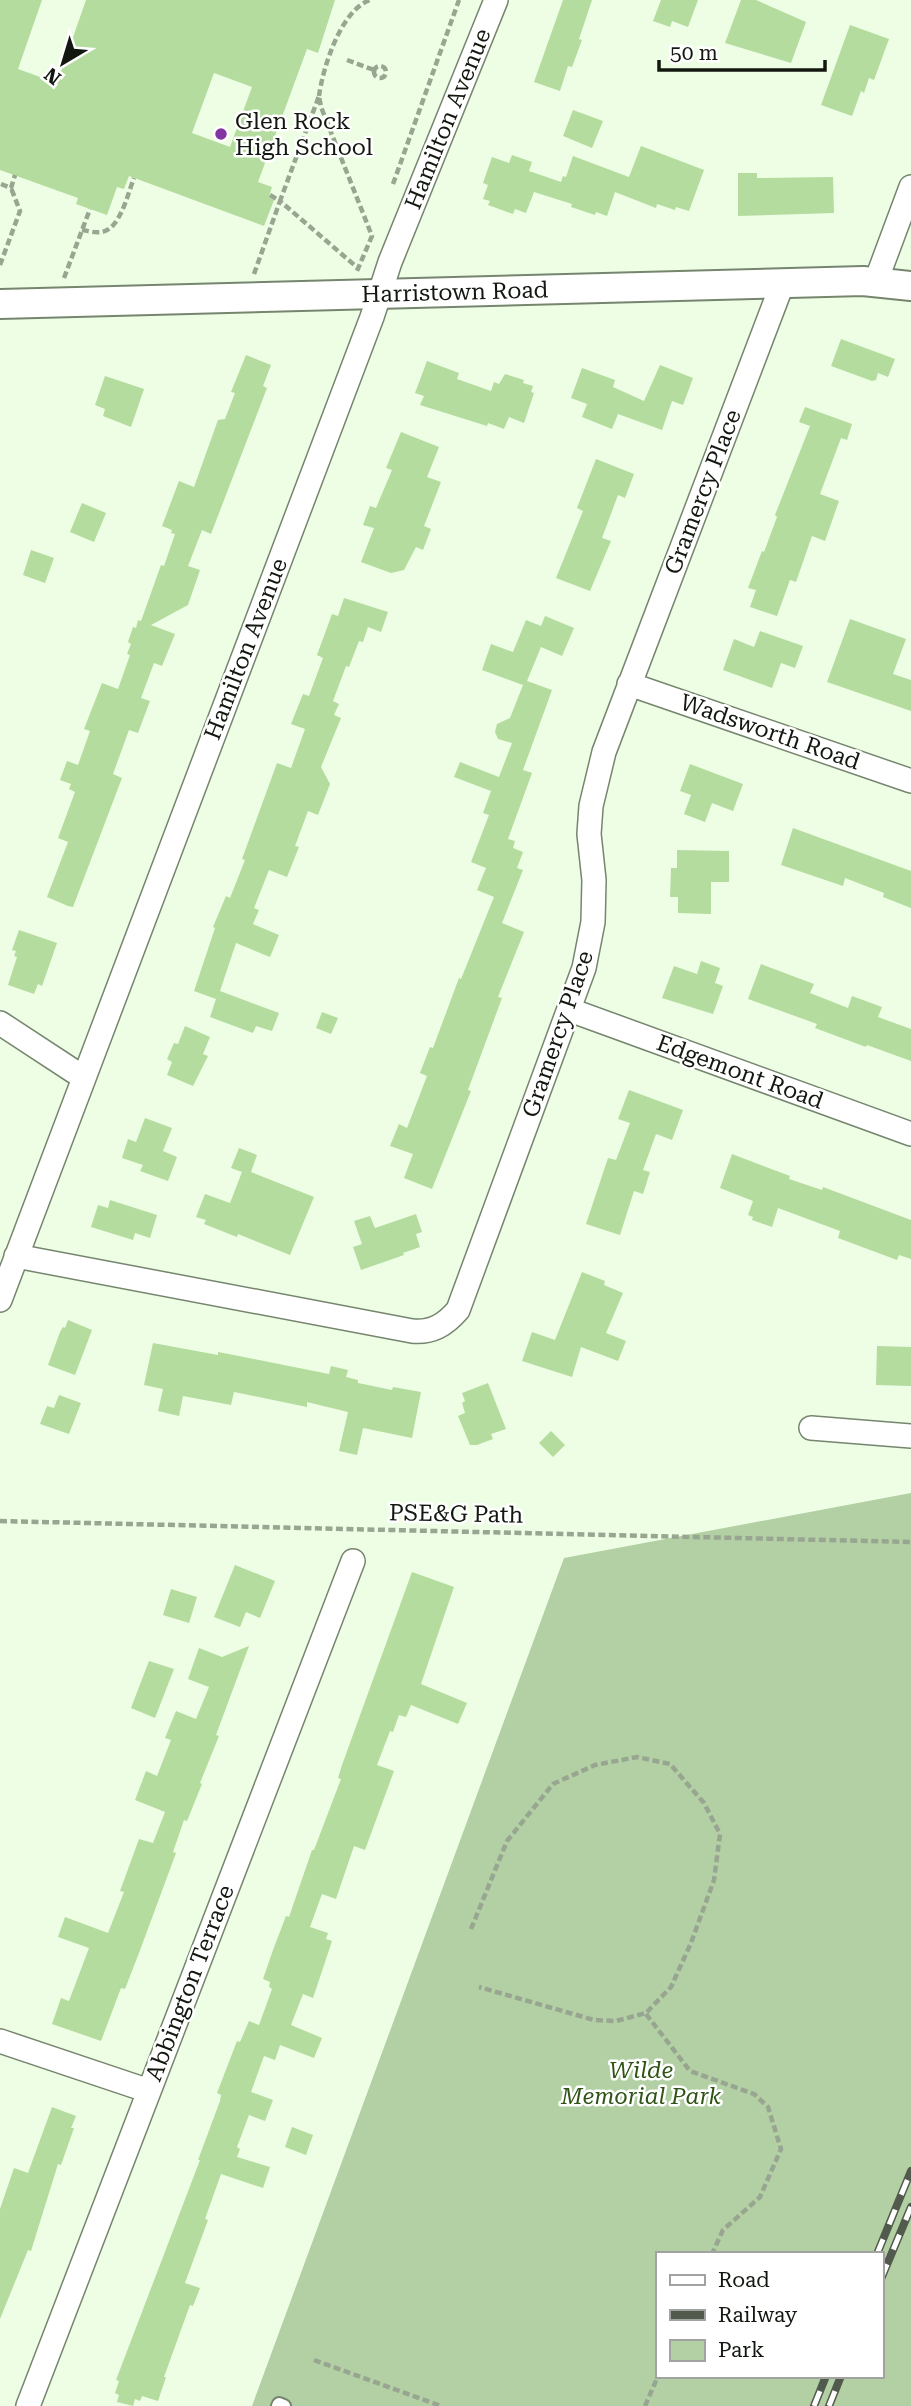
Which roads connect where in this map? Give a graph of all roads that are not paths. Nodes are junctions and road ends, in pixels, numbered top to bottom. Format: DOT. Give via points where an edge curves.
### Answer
graph roads {
  1 [pos="496,0"];
  2 [pos="911,187"];
  3 [pos="876,281"];
  4 [pos="783,282"];
  5 [pos="911,286"];
  6 [pos="380,295"];
  7 [pos="0,304"];
  8 [pos="629,684"];
  9 [pos="911,781"];
  10 [pos="570,1010"];
  11 [pos="0,1023"];
  12 [pos="84,1078"];
  13 [pos="911,1135"];
  14 [pos="16,1256"];
  15 [pos="0,1300"];
  16 [pos="811,1428"];
  17 [pos="911,1436"];
  18 [pos="353,1561"];
  19 [pos="0,2041"];
  20 [pos="149,2091"];
  21 [pos="28,2406"];
  22 [pos="278,2406"];
  23 [pos="284,2406"];
  1 -- 6 [label="street, Hamilton Avenue"];
  2 -- 3 [label="street"];
  3 -- 4 [label="street, Harristown Road"];
  3 -- 5 [label="street, Harristown Road"];
  4 -- 6 [label="street, Harristown Road"];
  4 -- 8 [label="street, Gramercy Place"];
  6 -- 7 [label="street, Harristown Road"];
  6 -- 12 [label="street, Hamilton Avenue"];
  8 -- 9 [label="street, Wadsworth Road"];
  8 -- 10 [label="street, Gramercy Place" via="590,806 593,922"];
  10 -- 13 [label="street, Edgemont Road"];
  10 -- 14 [label="street, Gramercy Place" via="458,1310 434,1329 412,1331"];
  11 -- 12 [label="street"];
  12 -- 14 [label="street, Hamilton Avenue"];
  14 -- 15 [label="street, Hamilton Avenue"];
  16 -- 17 [label="street"];
  18 -- 20 [label="street, Abbington Terrace"];
  19 -- 20 [label="street"];
  20 -- 21 [label="street, Abbington Terrace"];
  22 -- 23 [label="lane"];
}
